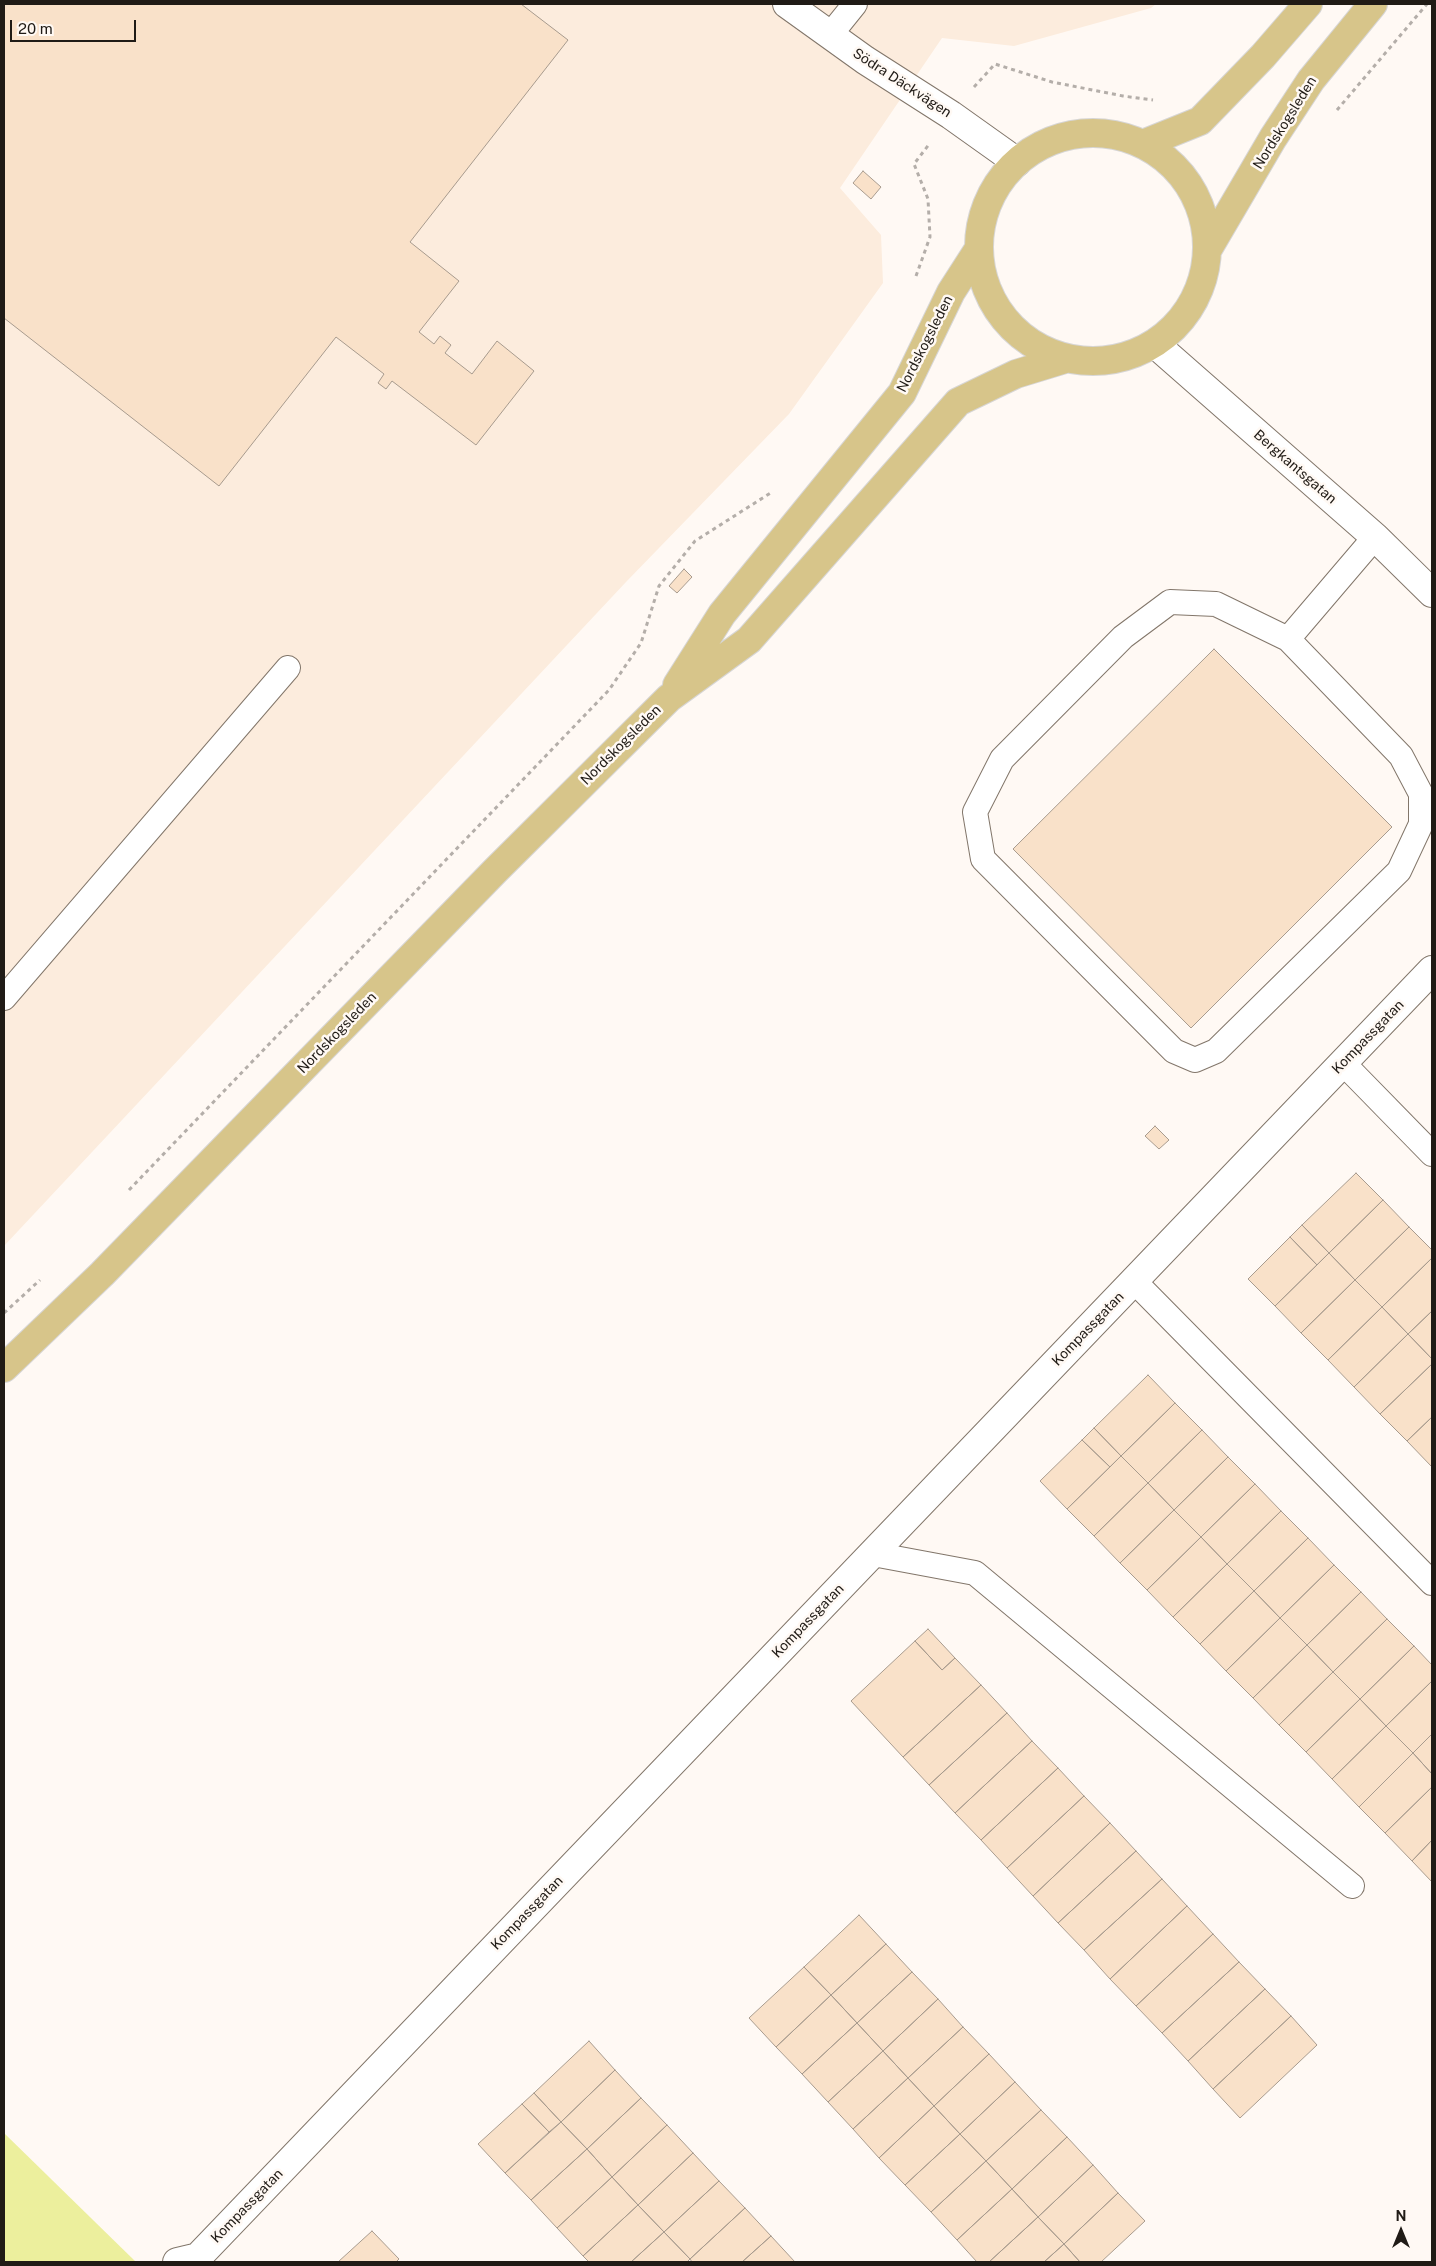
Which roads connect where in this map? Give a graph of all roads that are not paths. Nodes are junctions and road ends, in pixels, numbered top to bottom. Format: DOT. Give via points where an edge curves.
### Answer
graph roads {
  1 [pos="787,4"];
  2 [pos="856,4"];
  3 [pos="1308,4"];
  4 [pos="1373,4"];
  5 [pos="830,35"];
  6 [pos="1143,144"];
  7 [pos="1017,162"];
  8 [pos="1208,249"];
  9 [pos="978,250"];
  10 [pos="1155,344"];
  11 [pos="1065,359"];
  12 [pos="1375,537"];
  13 [pos="1432,593"];
  14 [pos="1288,639"];
  15 [pos="288,668"];
  16 [pos="669,698"];
  17 [pos="1432,970"];
  18 [pos="4,998"];
  19 [pos="1343,1063"];
  20 [pos="1432,1154"];
  21 [pos="1134,1281"];
  22 [pos="4,1368"];
  23 [pos="873,1554"];
  24 [pos="1432,1583"];
  25 [pos="1352,1886"];
  26 [pos="177,2262"];
  1 -- 5 [label="street, Södra Däckvägen"];
  2 -- 5 [label="lane"];
  3 -- 6 [label="main road" via="1200,121"];
  4 -- 8 [label="main road, Nordskogsleden" via="1311,80"];
  5 -- 7 [label="street, Södra Däckvägen" via="951,114"];
  6 -- 7 [label="main road" via="1122,136 1078,134 1042,145"];
  6 -- 8 [label="main road" via="1162,155 1191,187 1201,206"];
  7 -- 9 [label="main road" via="1000,180 988,202 980,226"];
  8 -- 10 [label="main road" via="1206,272 1199,294 1183,319"];
  9 -- 11 [label="main road" via="983,280 995,307 1013,330 1037,348"];
  9 -- 16 [label="main road, Nordskogsleden" via="951,292 902,392 722,614"];
  10 -- 11 [label="main road" via="1127,357 1096,362"];
  10 -- 12 [label="street, Bergkantsgatan"];
  11 -- 16 [label="main road, Nordskogsleden" via="1016,374 958,402 749,640"];
  12 -- 13 [label="street, Bergkantsgatan"];
  12 -- 14 [label="lane"];
  14 -- 14 [label="lane" via="1216,604 1170,602 1123,637 1002,759 975,812 982,859 1174,1051 1195,1060 1216,1051 1399,871 1421,824 1421,794 1401,756"];
  15 -- 18 [label="lane"];
  16 -- 22 [label="main road, Nordskogsleden" via="495,871 102,1274"];
  17 -- 19 [label="street, Kompassgatan"];
  19 -- 20 [label="lane"];
  19 -- 21 [label="street, Kompassgatan"];
  21 -- 23 [label="street, Kompassgatan"];
  21 -- 24 [label="lane"];
  23 -- 25 [label="lane" via="975,1573"];
  23 -- 26 [label="street, Kompassgatan" via="198,2257"];
}
